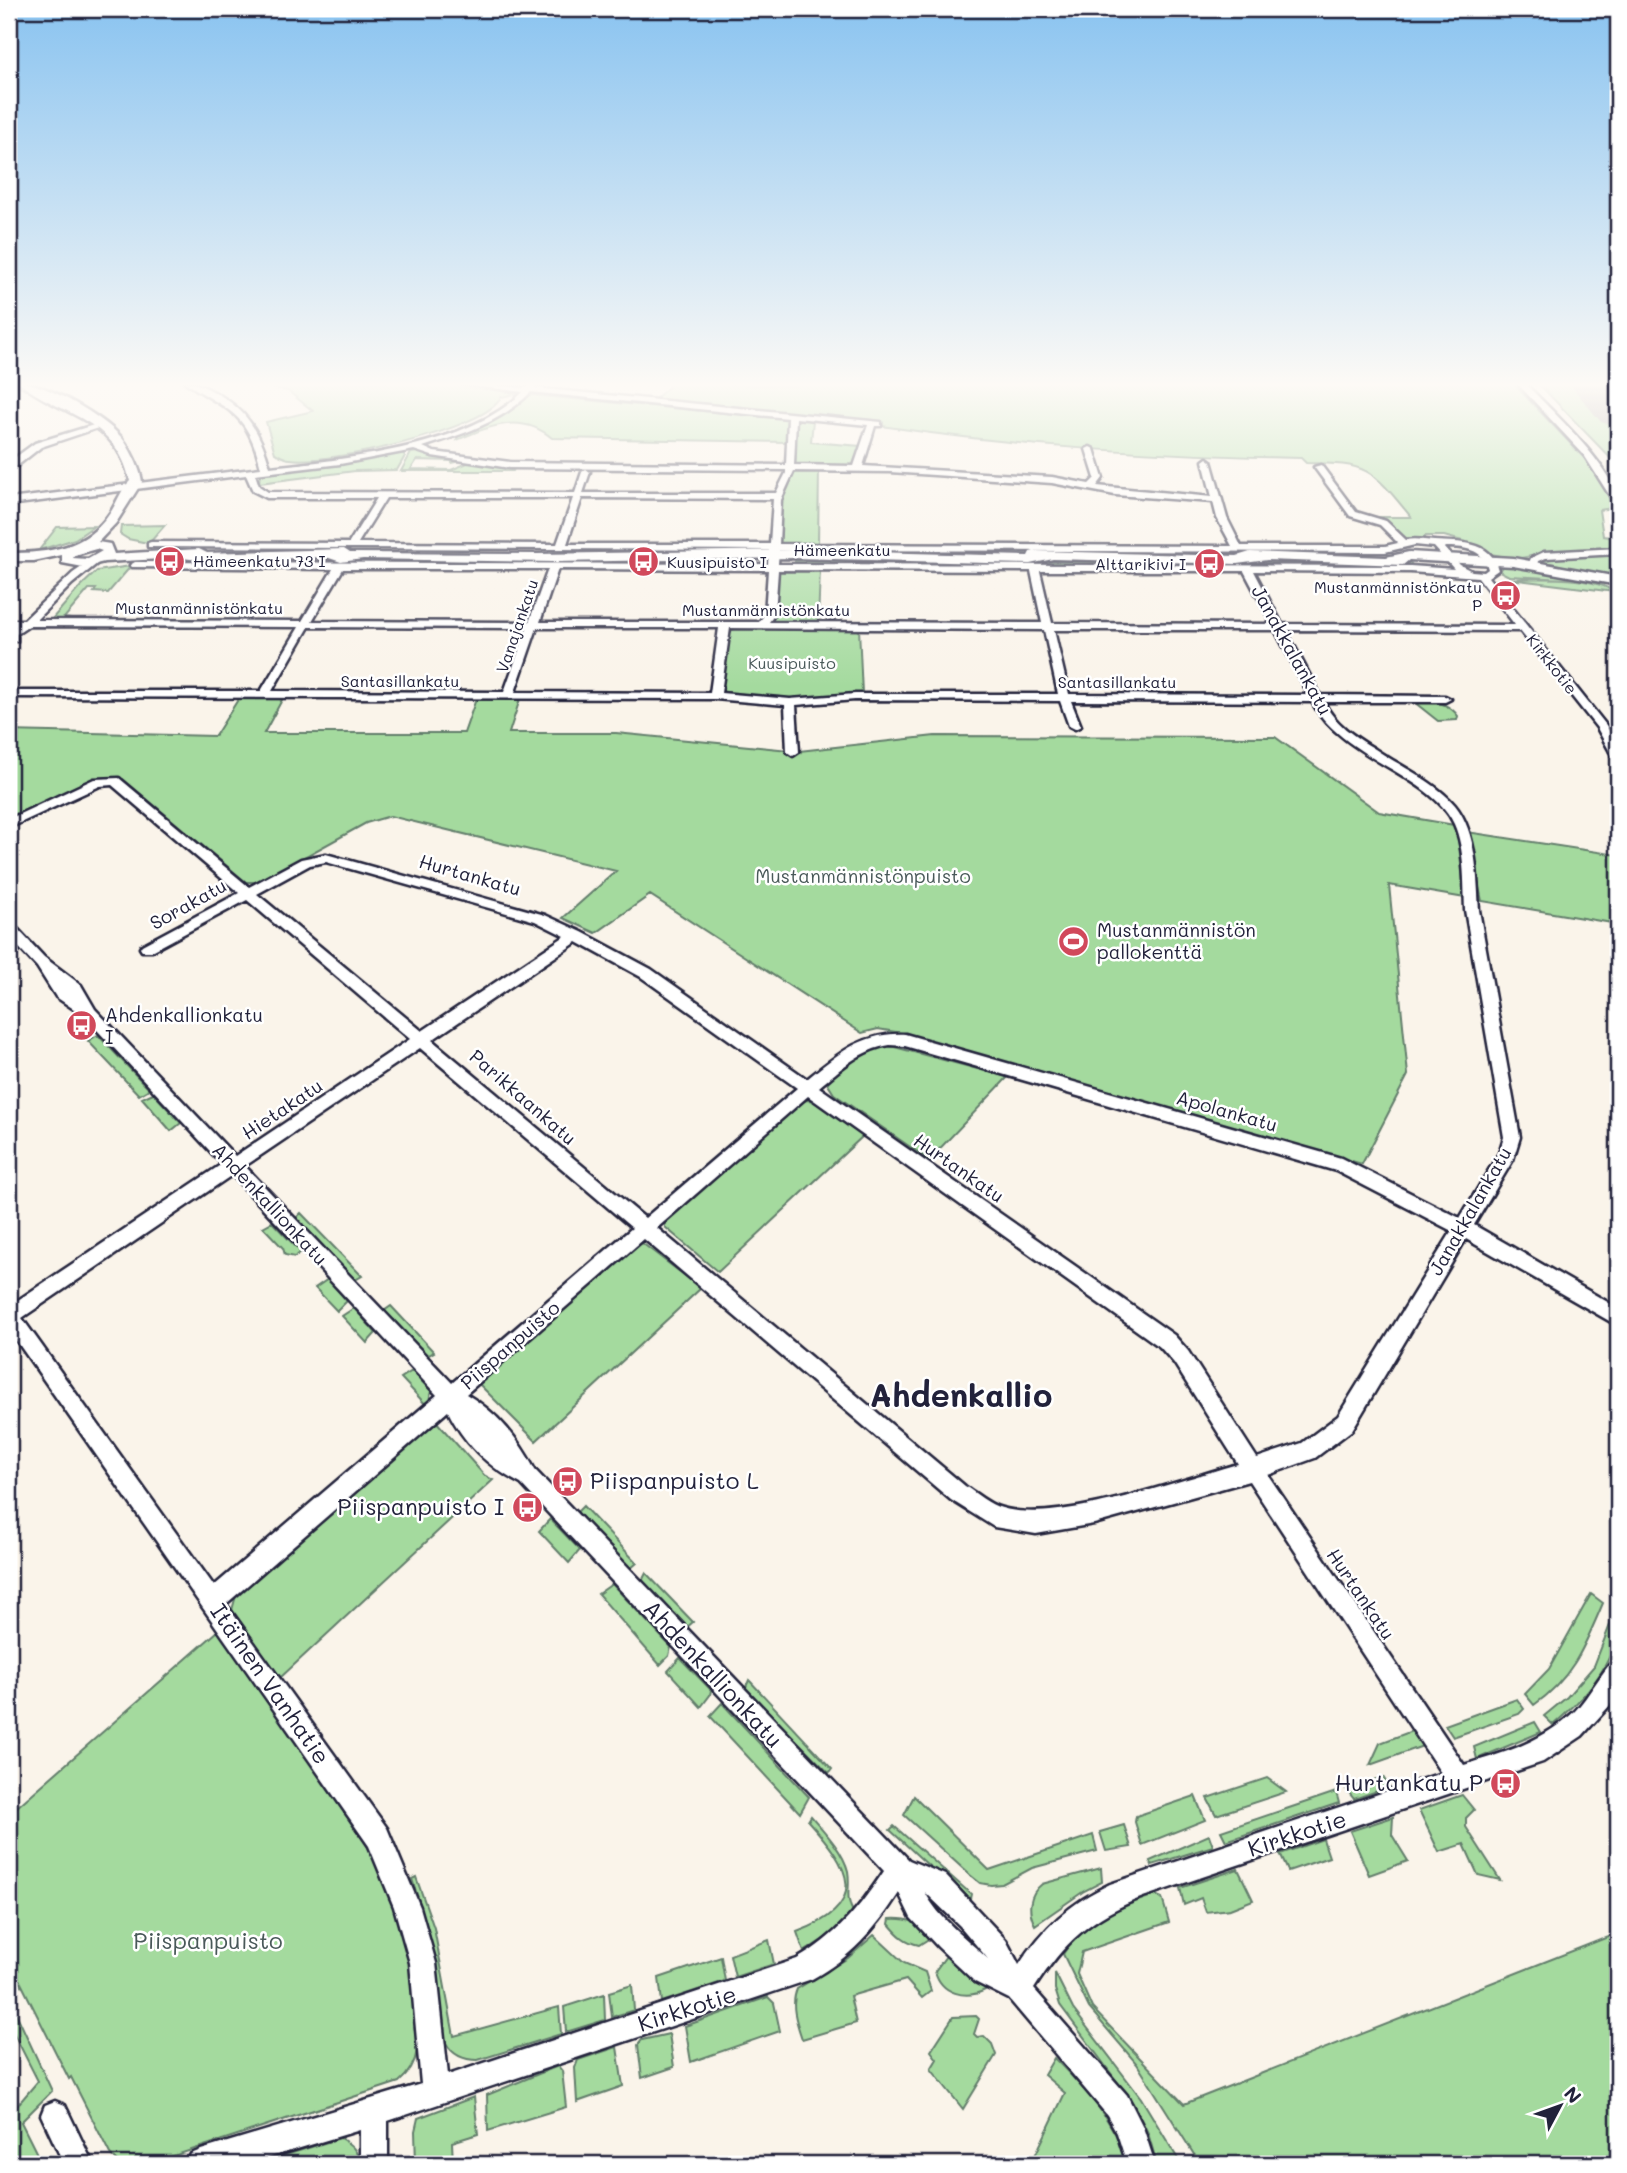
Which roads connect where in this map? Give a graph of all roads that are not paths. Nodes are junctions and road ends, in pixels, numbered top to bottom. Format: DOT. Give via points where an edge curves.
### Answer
graph roads {
  1 [pos="112,483"];
  2 [pos="130,483"];
  3 [pos="252,483"];
  4 [pos="582,483"];
  5 [pos="783,483"];
  6 [pos="1065,483"];
  7 [pos="1095,483"];
  8 [pos="1214,483"];
  9 [pos="1330,483"];
  10 [pos="1610,483"];
  11 [pos="1091,488"];
  12 [pos="383,495"];
  13 [pos="578,495"];
  14 [pos="778,496"];
  15 [pos="1218,500"];
  16 [pos="9,502"];
  17 [pos="1618,502"];
  18 [pos="104,530"];
  19 [pos="1405,544"];
  20 [pos="1437,544"];
  21 [pos="352,545"];
  22 [pos="561,546"];
  23 [pos="79,548"];
  24 [pos="1238,548"];
  25 [pos="182,551"];
  26 [pos="483,551"];
  27 [pos="1618,551"];
  28 [pos="102,554"];
  29 [pos="9,557"];
  30 [pos="34,557"];
  31 [pos="774,557"];
  32 [pos="221,558"];
  33 [pos="1447,559"];
  34 [pos="336,560"];
  35 [pos="1490,560"];
  36 [pos="68,561"];
  37 [pos="135,565"];
  38 [pos="1533,565"];
  39 [pos="554,566"];
  40 [pos="1035,568"];
  41 [pos="1248,569"];
  42 [pos="1463,573"];
  43 [pos="1481,575"];
  44 [pos="70,577"];
  45 [pos="1617,584"];
  46 [pos="9,623"];
  47 [pos="28,623"];
  48 [pos="306,623"];
  49 [pos="535,625"];
  50 [pos="725,625"];
  51 [pos="762,625"];
  52 [pos="1047,626"];
  53 [pos="1277,628"];
  54 [pos="1524,628"];
  55 [pos="11,642"];
  56 [pos="9,694"];
  57 [pos="264,695"];
  58 [pos="715,696"];
  59 [pos="509,697"];
  60 [pos="1065,698"];
  61 [pos="1315,699"];
  62 [pos="1445,699"];
  63 [pos="790,702"];
  64 [pos="1075,726"];
  65 [pos="793,752"];
  66 [pos="1618,757"];
  67 [pos="9,824"];
  68 [pos="246,893"];
  69 [pos="9,928"];
  70 [pos="576,935"];
  71 [pos="147,948"];
  72 [pos="424,1040"];
  73 [pos="808,1087"];
  74 [pos="234,1166"];
  75 [pos="1463,1228"];
  76 [pos="645,1229"];
  77 [pos="9,1316"];
  78 [pos="1618,1318"];
  79 [pos="451,1396"];
  80 [pos="1252,1470"];
  81 [pos="994,1517"];
  82 [pos="212,1602"];
  83 [pos="1618,1668"];
  84 [pos="1460,1780"];
  85 [pos="900,1869"];
  86 [pos="1018,1990"];
  87 [pos="436,2093"];
  88 [pos="374,2111"];
  89 [pos="55,2115"];
  90 [pos="79,2164"];
  91 [pos="201,2164"];
  92 [pos="374,2164"];
  93 [pos="1141,2164"];
  1 -- 16 [label="street"];
  2 -- 18 [label="main road" via="124,502"];
  3 -- 12 [label="street" via="257,492 267,495"];
  4 -- 13 [label="street"];
  5 -- 14 [label="street"];
  6 -- 11 [label="street"];
  7 -- 11 [label="street"];
  8 -- 15 [label="street"];
  9 -- 19 [label="street" via="1353,514 1383,523"];
  10 -- 17 [label="street"];
  11 -- 15 [label="street"];
  12 -- 13 [label="street"];
  12 -- 21 [label="street"];
  13 -- 14 [label="street"];
  13 -- 22 [label="street"];
  14 -- 31 [label="street"];
  15 -- 24 [label="street"];
  18 -- 23 [label="main road"];
  18 -- 28 [label="main road"];
  19 -- 20 [label="street, Hämeenkatu"];
  19 -- 24 [label="street, Hämeenkatu" via="1385,549"];
  20 -- 33 [label="street"];
  20 -- 35 [label="street, Hämeenkatu" via="1469,545"];
  21 -- 25 [label="street, Hämeenkatu"];
  21 -- 26 [label="street, Hämeenkatu"];
  22 -- 26 [label="street, Hämeenkatu"];
  22 -- 31 [label="street, Hämeenkatu"];
  23 -- 28 [label="main road"];
  23 -- 30 [label="main road"];
  23 -- 36 [label="main road" via="67,555"];
  24 -- 31 [label="street, Hämeenkatu"];
  25 -- 28 [label="main road, Hämeenkatu"];
  25 -- 32 [label="main road, Hämeenkatu"];
  26 -- 31 [label="main road, Hämeenkatu" via="663,559"];
  26 -- 34 [label="main road, Hämeenkatu"];
  27 -- 38 [label="street" via="1544,555"];
  28 -- 36 [label="main road"];
  28 -- 44 [label="street"];
  29 -- 30 [label="main road"];
  30 -- 36 [label="main road"];
  31 -- 33 [label="main road, Hämeenkatu"];
  31 -- 39 [label="street, Hämeenkatu"];
  31 -- 40 [label="street, Hämeenkatu"];
  31 -- 51 [label="street" via="770,614"];
  32 -- 34 [label="main road, Hämeenkatu"];
  32 -- 37 [label="street, Hämeenkatu"];
  33 -- 35 [label="main road, Hämeenkatu"];
  33 -- 42 [label="street"];
  34 -- 39 [label="street, Hämeenkatu"];
  34 -- 48 [label="street"];
  35 -- 38 [label="main road, Hämeenkatu"];
  35 -- 43 [label="street" via="1493,570"];
  36 -- 44 [label="street"];
  38 -- 45 [label="main road, Hämeenkatu"];
  39 -- 49 [label="street, Vanajankatu"];
  40 -- 41 [label="street, Hämeenkatu"];
  40 -- 52 [label="street"];
  41 -- 42 [label="street, Hämeenkatu"];
  41 -- 53 [label="street, Janakkalankatu"];
  42 -- 43 [label="street, Hämeenkatu"];
  43 -- 54 [label="street, Kirkkotie"];
  44 -- 47 [label="street"];
  46 -- 47 [label="street, Mustanmännistönkatu"];
  47 -- 48 [label="street, Mustanmännistönkatu"];
  47 -- 55 [label="street" via="24,633"];
  48 -- 49 [label="street, Mustanmännistönkatu"];
  48 -- 57 [label="street"];
  49 -- 50 [label="street, Mustanmännistönkatu"];
  49 -- 59 [label="street, Vanajankatu"];
  50 -- 51 [label="street, Mustanmännistönkatu"];
  50 -- 58 [label="street"];
  51 -- 52 [label="street, Mustanmännistönkatu"];
  52 -- 53 [label="street, Mustanmännistönkatu"];
  52 -- 60 [label="street"];
  53 -- 54 [label="street, Mustanmännistönkatu"];
  53 -- 61 [label="street, Janakkalankatu"];
  54 -- 66 [label="street, Kirkkotie" via="1602,727"];
  56 -- 57 [label="street, Santasillankatu"];
  57 -- 59 [label="street, Santasillankatu"];
  58 -- 59 [label="street, Santasillankatu"];
  58 -- 63 [label="street, Santasillankatu"];
  60 -- 61 [label="street, Santasillankatu"];
  60 -- 63 [label="street, Santasillankatu" via="855,697"];
  60 -- 64 [label="street"];
  61 -- 62 [label="street, Santasillankatu"];
  61 -- 75 [label="street, Janakkalankatu" via="1326,718 1343,733 1442,799 1461,826 1512,1137 1507,1155"];
  63 -- 65 [label="street"];
  67 -- 68 [label="street, Parikkaankatu" via="98,782 115,782"];
  68 -- 70 [label="street, Hurtankatu" via="306,862 326,858 506,907"];
  68 -- 71 [label="street, Sorakatu"];
  68 -- 72 [label="street, Parikkaankatu"];
  69 -- 74 [label="street, Ahdenkallionkatu" via="43,965 62,995 89,1012"];
  70 -- 72 [label="street, Hietakatu"];
  70 -- 73 [label="street, Hurtankatu" via="646,973"];
  72 -- 74 [label="street, Hietakatu"];
  72 -- 76 [label="street, Parikkaankatu"];
  73 -- 75 [label="street, Apolankatu" via="861,1046 887,1038 905,1040 1341,1165"];
  73 -- 76 [label="street, Piispanpuisto"];
  73 -- 80 [label="street, Hurtankatu" via="1167,1341"];
  74 -- 77 [label="street, Hietakatu"];
  74 -- 79 [label="street, Ahdenkallionkatu"];
  75 -- 78 [label="street, Apolankatu"];
  75 -- 80 [label="street, Janakkalankatu" via="1345,1423 1308,1451"];
  76 -- 79 [label="street, Piispanpuisto"];
  76 -- 81 [label="street, Parikkaankatu" via="958,1493"];
  77 -- 82 [label="street, Itäinen Vanhatie"];
  79 -- 82 [label="street, Piispanpuisto"];
  79 -- 85 [label="street, Ahdenkallionkatu" via="462,1422 492,1455 528,1477"];
  80 -- 81 [label="street, Janakkalankatu" via="1082,1516 1036,1524"];
  80 -- 84 [label="street, Hurtankatu"];
  82 -- 87 [label="street, Itäinen Vanhatie" via="365,1817 389,1860 423,1963"];
  83 -- 84 [label="street, Kirkkotie" via="1595,1708 1555,1742 1535,1754"];
  84 -- 86 [label="street, Kirkkotie" via="1111,1896 1057,1932"];
  85 -- 86 [label="street, Ahdenkallionkatu" via="920,1909 947,1938 984,1973"];
  85 -- 87 [label="street, Kirkkotie" via="864,1925 803,1970"];
  86 -- 93 [label="street, Ahdenkallionkatu" via="1117,2105"];
  87 -- 88 [label="street, Kirkkotie"];
  88 -- 91 [label="street, Kirkkotie"];
  88 -- 92 [label="street"];
  89 -- 90 [label="street"];
}
